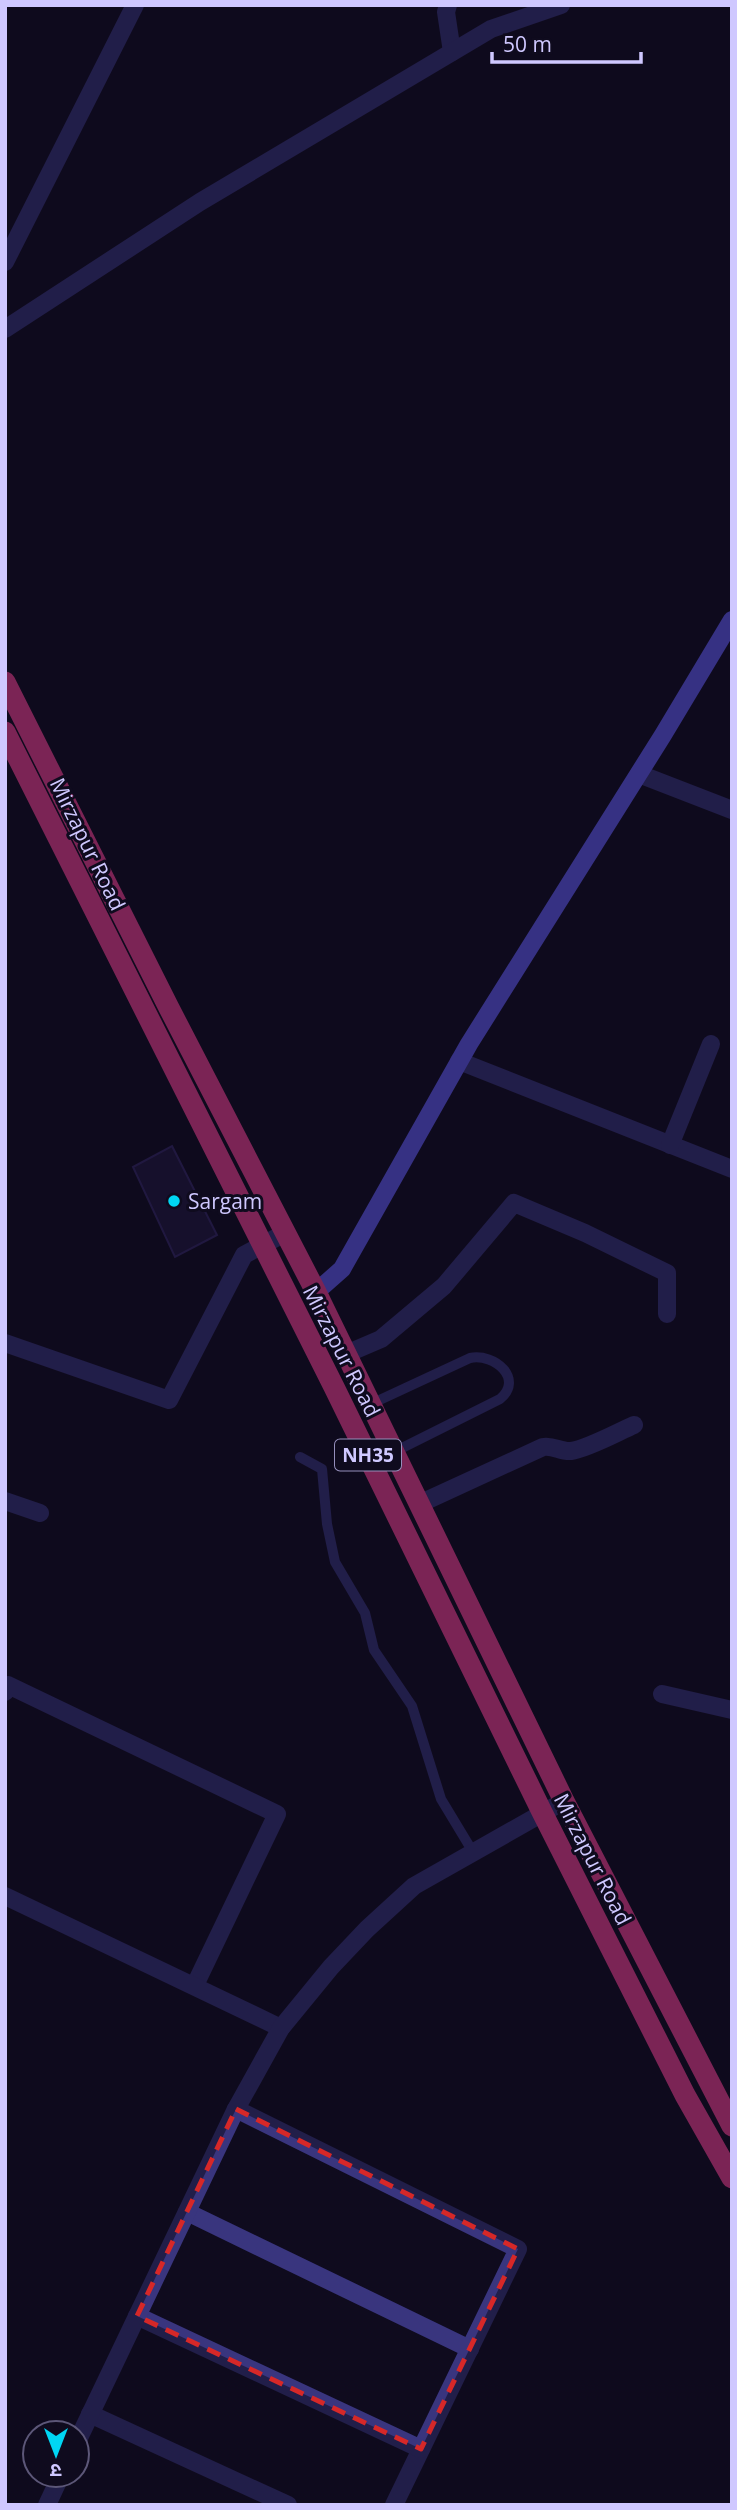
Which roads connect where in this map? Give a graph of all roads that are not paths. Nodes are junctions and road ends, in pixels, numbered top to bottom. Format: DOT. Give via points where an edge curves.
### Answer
graph roads {
  1 [pos="135,5"];
  2 [pos="448,5"];
  3 [pos="561,5"];
  4 [pos="452,52"];
  5 [pos="5,262"];
  6 [pos="5,328"];
  7 [pos="732,620"];
  8 [pos="725,643"];
  9 [pos="5,682"];
  10 [pos="29,727"];
  11 [pos="7,744"];
  12 [pos="639,774"];
  13 [pos="732,810"];
  14 [pos="711,1044"];
  15 [pos="459,1061"];
  16 [pos="670,1145"];
  17 [pos="732,1169"];
  18 [pos="285,1233"];
  19 [pos="261,1244"];
  20 [pos="316,1292"];
  21 [pos="667,1314"];
  22 [pos="5,1343"];
  23 [pos="345,1354"];
  24 [pos="370,1404"];
  25 [pos="634,1425"];
  26 [pos="394,1452"];
  27 [pos="300,1457"];
  28 [pos="5,1501"];
  29 [pos="419,1504"];
  30 [pos="40,1513"];
  31 [pos="5,1692"];
  32 [pos="663,1694"];
  33 [pos="732,1710"];
  34 [pos="564,1801"];
  35 [pos="542,1812"];
  36 [pos="473,1852"];
  37 [pos="5,1896"];
  38 [pos="195,1985"];
  39 [pos="281,2028"];
  40 [pos="236,2109"];
  41 [pos="732,2126"];
  42 [pos="732,2178"];
  43 [pos="187,2212"];
  44 [pos="137,2316"];
  45 [pos="470,2348"];
  46 [pos="90,2414"];
  47 [pos="88,2419"];
  48 [pos="421,2449"];
  49 [pos="54,2489"];
  50 [pos="47,2505"];
  51 [pos="288,2505"];
  52 [pos="394,2505"];
  1 -- 5 [label="street"];
  2 -- 4 [label="street"];
  3 -- 4 [label="street" via="491,29"];
  4 -- 6 [label="street" via="200,202"];
  7 -- 8 [label="street"];
  8 -- 12 [label="street"];
  9 -- 10 [label="highway, Mirzapur Road / NH35"];
  10 -- 11 [label="street"];
  10 -- 18 [label="highway, Mirzapur Road / NH35"];
  11 -- 19 [label="highway, Mirzapur Road / NH35"];
  12 -- 13 [label="street"];
  12 -- 15 [label="street"];
  14 -- 16 [label="street"];
  15 -- 16 [label="street"];
  15 -- 20 [label="street" via="342,1269"];
  16 -- 17 [label="street"];
  18 -- 19 [label="street"];
  18 -- 20 [label="highway, Mirzapur Road / NH35"];
  19 -- 22 [label="street" via="244,1255 169,1399"];
  19 -- 35 [label="highway, Mirzapur Road / NH35"];
  20 -- 23 [label="highway, Mirzapur Road / NH35"];
  21 -- 23 [label="street" via="667,1273 514,1203 444,1286 381,1339"];
  23 -- 24 [label="highway, Mirzapur Road / NH35"];
  24 -- 26 [label="highway, Mirzapur Road / NH35"];
  24 -- 26 [label="lane" via="470,1358 494,1360 505,1372 509,1388 500,1399"];
  25 -- 29 [label="street" via="573,1451 543,1447"];
  26 -- 29 [label="highway, Mirzapur Road / NH35"];
  27 -- 36 [label="lane" via="322,1469 335,1562 365,1614 374,1650 412,1706 442,1799"];
  28 -- 30 [label="street"];
  29 -- 34 [label="highway, Mirzapur Road / NH35"];
  31 -- 38 [label="street" via="8,1685 277,1814"];
  32 -- 33 [label="street"];
  34 -- 35 [label="street"];
  34 -- 41 [label="highway, Mirzapur Road / NH35"];
  35 -- 36 [label="street"];
  35 -- 42 [label="highway, Mirzapur Road / NH35"];
  36 -- 39 [label="street" via="414,1886 367,1929"];
  37 -- 38 [label="street"];
  38 -- 39 [label="street"];
  39 -- 40 [label="street"];
  40 -- 43 [label="street"];
  40 -- 45 [label="street" via="518,2249"];
  43 -- 44 [label="street"];
  43 -- 45 [label="street"];
  44 -- 46 [label="street"];
  44 -- 48 [label="street"];
  45 -- 48 [label="street"];
  46 -- 47 [label="street"];
  46 -- 51 [label="street"];
  48 -- 52 [label="street"];
  49 -- 50 [label="street"];
}
